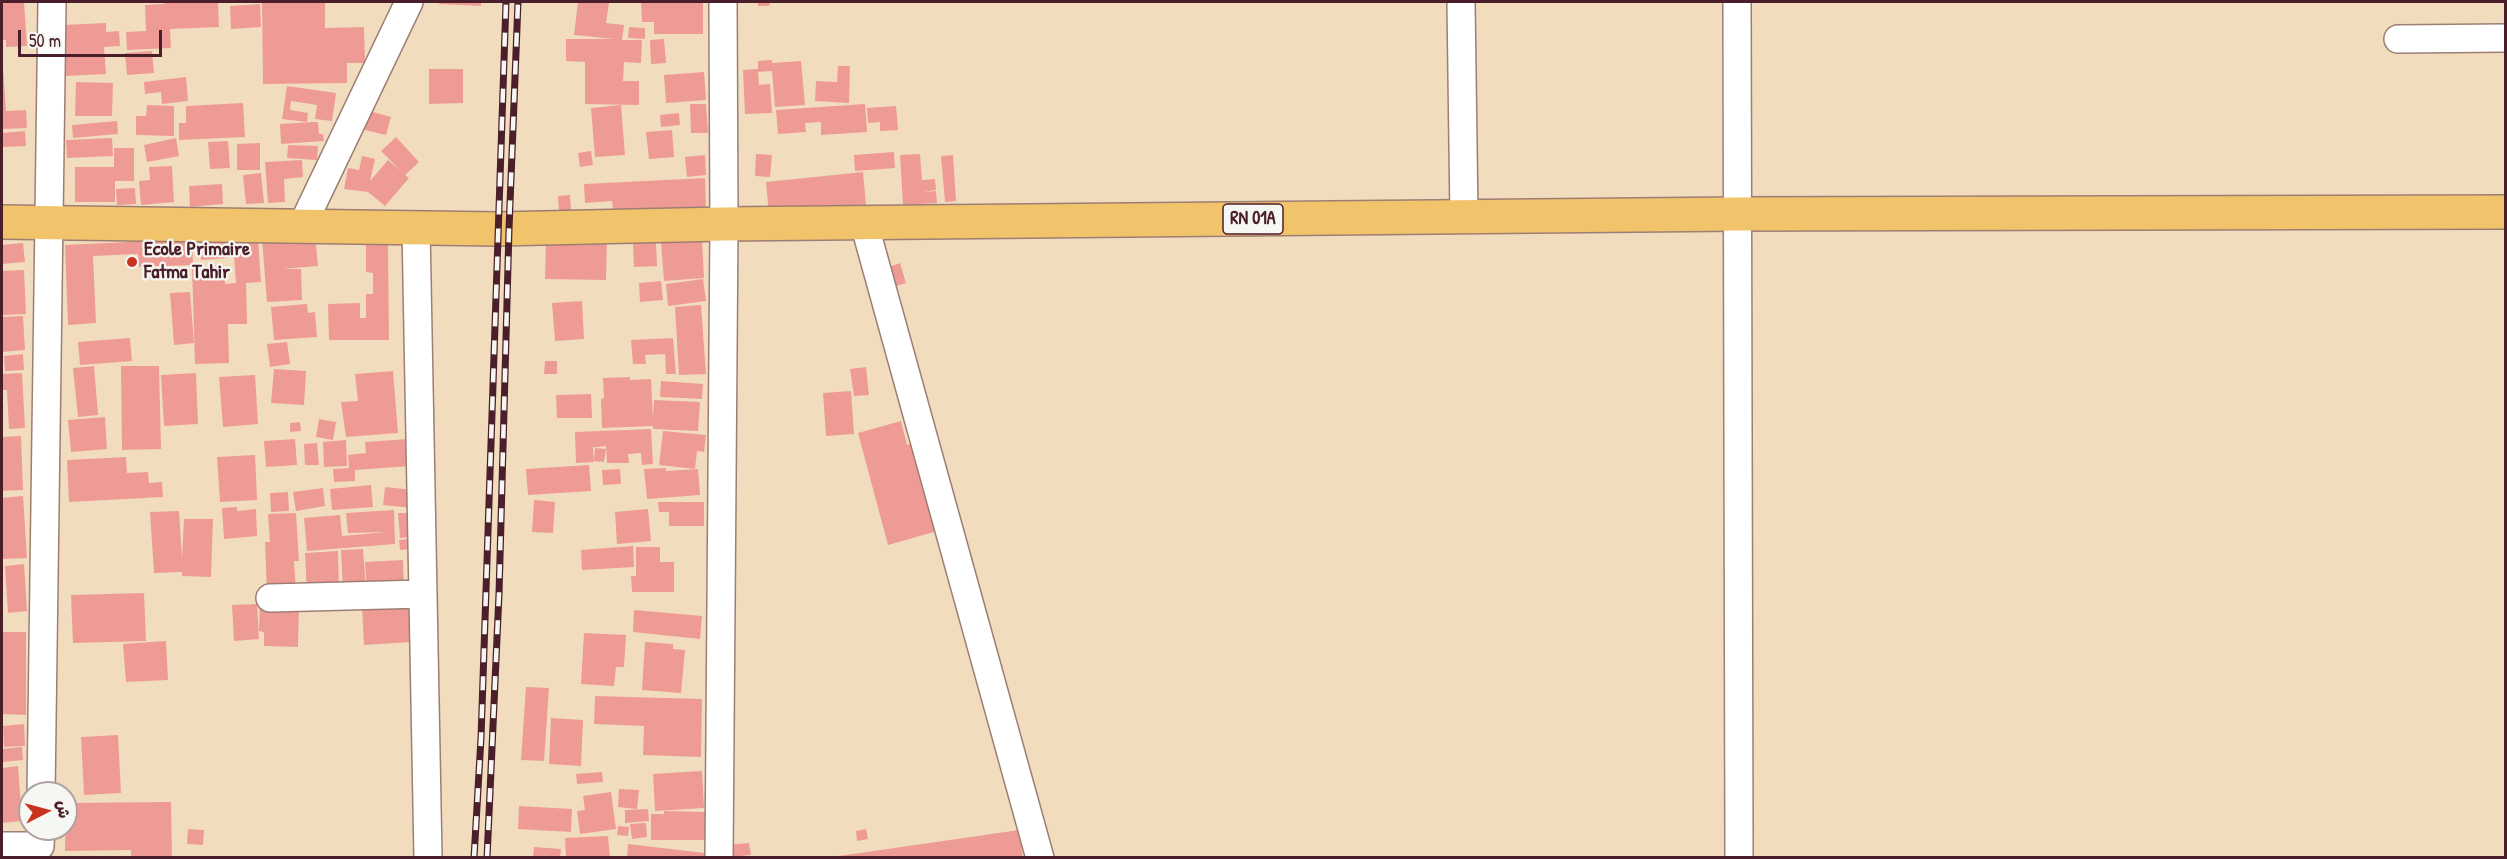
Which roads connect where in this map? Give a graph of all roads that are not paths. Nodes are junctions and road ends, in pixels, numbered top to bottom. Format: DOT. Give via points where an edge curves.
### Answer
graph roads {
  1 [pos="52,2"];
  2 [pos="723,2"];
  3 [pos="1461,2"];
  4 [pos="1737,2"];
  5 [pos="405,4"];
  6 [pos="2505,38"];
  7 [pos="2398,39"];
  8 [pos="2505,212"];
  9 [pos="1738,214"];
  10 [pos="1464,217"];
  11 [pos="2,222"];
  12 [pos="48,222"];
  13 [pos="864,223"];
  14 [pos="724,224"];
  15 [pos="301,228"];
  16 [pos="416,228"];
  17 [pos="423,594"];
  18 [pos="270,598"];
  19 [pos="41,781"];
  20 [pos="46,844"];
  21 [pos="2,846"];
  22 [pos="428,858"];
  23 [pos="719,858"];
  24 [pos="1040,858"];
  25 [pos="1739,858"];
  1 -- 12 [label="street"];
  2 -- 14 [label="street"];
  3 -- 10 [label="street"];
  4 -- 9 [label="street"];
  5 -- 15 [label="street"];
  6 -- 7 [label="street"];
  8 -- 9 [label="main road, RN 01A"];
  9 -- 10 [label="main road, RN 01A"];
  9 -- 25 [label="street"];
  10 -- 13 [label="main road, RN 01A"];
  11 -- 12 [label="main road, RN 01A"];
  12 -- 15 [label="main road, RN 01A"];
  12 -- 19 [label="street"];
  13 -- 14 [label="main road, RN 01A"];
  13 -- 24 [label="street"];
  14 -- 16 [label="main road, RN 01A"];
  14 -- 23 [label="street"];
  15 -- 16 [label="main road, RN 01A"];
  16 -- 17 [label="street"];
  17 -- 18 [label="street"];
  17 -- 22 [label="street"];
  20 -- 21 [label="street"];
}
